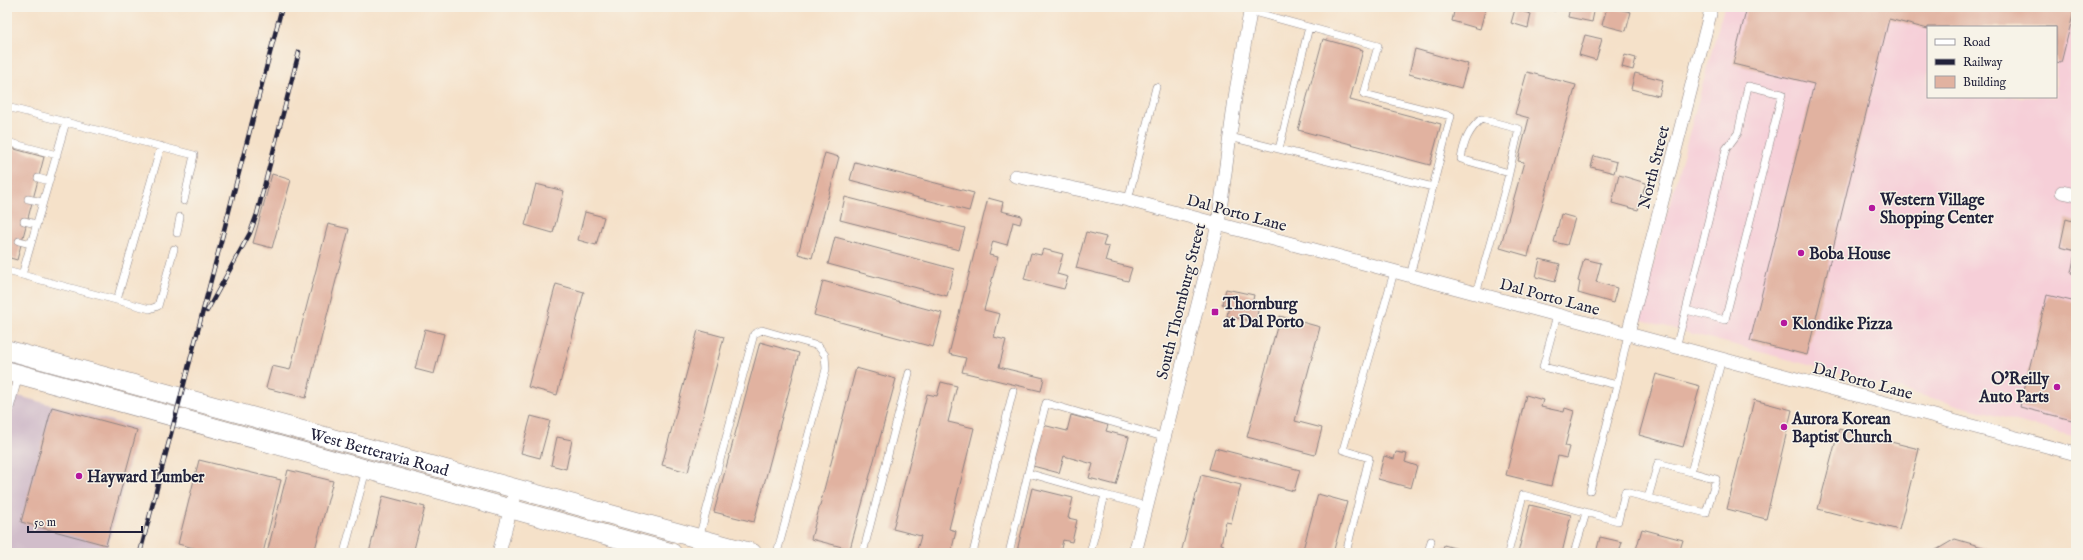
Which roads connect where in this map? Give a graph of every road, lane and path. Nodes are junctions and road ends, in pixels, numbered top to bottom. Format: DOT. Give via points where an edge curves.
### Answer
graph roads {
  1 [pos="1709,8"];
  2 [pos="1251,9"];
  3 [pos="1308,27"];
  4 [pos="1156,87"];
  5 [pos="7,107"];
  6 [pos="66,122"];
  7 [pos="1230,137"];
  8 [pos="7,142"];
  9 [pos="161,146"];
  10 [pos="1279,149"];
  11 [pos="57,155"];
  12 [pos="1509,173"];
  13 [pos="1015,176"];
  14 [pos="38,178"];
  15 [pos="49,181"];
  16 [pos="1433,187"];
  17 [pos="2062,192"];
  18 [pos="2076,195"];
  19 [pos="28,199"];
  20 [pos="1128,200"];
  21 [pos="184,201"];
  22 [pos="43,202"];
  23 [pos="180,217"];
  24 [pos="24,221"];
  25 [pos="36,224"];
  26 [pos="1218,225"];
  27 [pos="177,233"];
  28 [pos="19,241"];
  29 [pos="31,244"];
  30 [pos="174,249"];
  31 [pos="7,271"];
  32 [pos="1394,272"];
  33 [pos="22,275"];
  34 [pos="1410,276"];
  35 [pos="1476,294"];
  36 [pos="117,300"];
  37 [pos="1686,310"];
  38 [pos="1557,315"];
  39 [pos="1628,334"];
  40 [pos="1676,347"];
  41 [pos="7,350"];
  42 [pos="1722,359"];
  43 [pos="13,373"];
  44 [pos="909,373"];
  45 [pos="1616,386"];
  46 [pos="1013,391"];
  47 [pos="7,419"];
  48 [pos="1163,437"];
  49 [pos="2076,454"];
  50 [pos="366,469"];
  51 [pos="1691,472"];
  52 [pos="1028,473"];
  53 [pos="516,488"];
  54 [pos="1590,490"];
  55 [pos="1105,495"];
  56 [pos="1648,498"];
  57 [pos="1146,506"];
  58 [pos="511,507"];
  59 [pos="1586,513"];
  60 [pos="698,538"];
  61 [pos="1431,541"];
  62 [pos="344,553"];
  63 [pos="499,553"];
  64 [pos="672,553"];
  65 [pos="752,553"];
  66 [pos="777,553"];
  67 [pos="863,553"];
  68 [pos="973,553"];
  69 [pos="1009,553"];
  70 [pos="1090,553"];
  71 [pos="1134,553"];
  72 [pos="1346,553"];
  73 [pos="1428,553"];
  74 [pos="1508,553"];
  75 [pos="1574,553"];
  1 -- 39 [label="street, North Street"];
  2 -- 3 [label="lane"];
  2 -- 7 [label="street, South Thornburg Street"];
  3 -- 10 [label="lane"];
  3 -- 16 [label="lane" via="1378,46 1364,94 1450,116"];
  4 -- 20 [label="lane"];
  5 -- 6 [label="lane"];
  6 -- 9 [label="lane"];
  6 -- 11 [label="lane"];
  7 -- 10 [label="lane"];
  7 -- 26 [label="street, South Thornburg Street"];
  8 -- 11 [label="lane"];
  9 -- 21 [label="lane" via="194,155"];
  9 -- 36 [label="lane"];
  10 -- 16 [label="lane"];
  11 -- 15 [label="lane"];
  12 -- 12 [label="lane" via="1519,129 1481,119 1471,128 1465,140 1461,159"];
  12 -- 35 [label="lane"];
  13 -- 20 [label="street, Dal Porto Lane"];
  14 -- 15 [label="lane"];
  15 -- 22 [label="lane"];
  16 -- 34 [label="lane"];
  17 -- 18 [label="street"];
  19 -- 22 [label="lane"];
  20 -- 26 [label="street, Dal Porto Lane"];
  22 -- 25 [label="lane"];
  23 -- 27 [label="lane"];
  24 -- 25 [label="lane"];
  25 -- 29 [label="lane"];
  26 -- 32 [label="street, Dal Porto Lane"];
  26 -- 48 [label="street, South Thornburg Street"];
  28 -- 29 [label="lane"];
  29 -- 33 [label="lane"];
  30 -- 36 [label="lane" via="158,306 150,309"];
  31 -- 33 [label="lane"];
  32 -- 34 [label="street, Dal Porto Lane"];
  32 -- 72 [label="lane" via="1343,450 1369,458"];
  33 -- 36 [label="lane"];
  34 -- 35 [label="street, Dal Porto Lane"];
  35 -- 38 [label="street, Dal Porto Lane"];
  37 -- 37 [label="lane" via="1725,320 1782,94 1748,86 1738,133 1726,149"];
  37 -- 40 [label="lane"];
  38 -- 39 [label="street, Dal Porto Lane"];
  38 -- 45 [label="lane" via="1543,367"];
  39 -- 40 [label="street, Dal Porto Lane"];
  39 -- 45 [label="lane"];
  40 -- 42 [label="street, Dal Porto Lane"];
  41 -- 53 [label="main road, West Betteravia Road"];
  42 -- 49 [label="street, Dal Porto Lane"];
  42 -- 51 [label="lane"];
  43 -- 47 [label="lane"];
  43 -- 50 [label="main road, West Betteravia Road"];
  44 -- 67 [label="lane"];
  45 -- 54 [label="lane"];
  46 -- 68 [label="lane"];
  48 -- 52 [label="lane" via="1046,403"];
  48 -- 57 [label="street, South Thornburg Street"];
  50 -- 58 [label="main road, West Betteravia Road"];
  50 -- 62 [label="lane"];
  51 -- 56 [label="lane" via="1658,463"];
  51 -- 56 [label="lane" via="1716,479 1706,513"];
  52 -- 55 [label="lane"];
  52 -- 69 [label="lane"];
  53 -- 58 [label="street"];
  53 -- 60 [label="main road, West Betteravia Road"];
  55 -- 57 [label="lane"];
  55 -- 70 [label="lane"];
  56 -- 59 [label="lane" via="1625,492 1618,521"];
  57 -- 71 [label="street, South Thornburg Street"];
  58 -- 63 [label="street"];
  58 -- 64 [label="main road, West Betteravia Road"];
  59 -- 74 [label="lane" via="1523,495"];
  59 -- 75 [label="lane"];
  60 -- 65 [label="main road, West Betteravia Road"];
  60 -- 66 [label="lane" via="754,334 762,330 818,346 825,355 826,369"];
  61 -- 73 [label="lane"];
}
